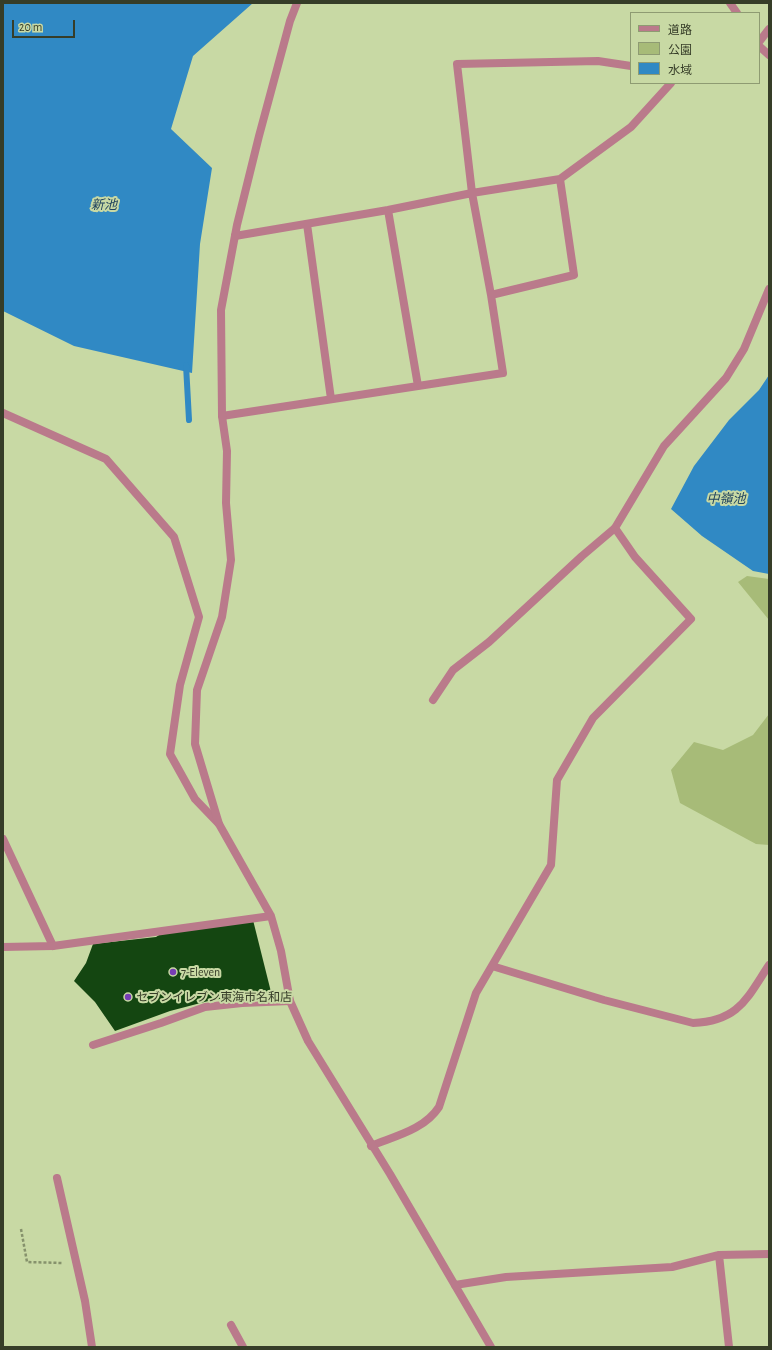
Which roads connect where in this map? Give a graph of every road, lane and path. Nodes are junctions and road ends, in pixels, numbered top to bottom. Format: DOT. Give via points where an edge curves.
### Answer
graph roads {
  1 [pos="297,3"];
  2 [pos="730,3"];
  3 [pos="736,12"];
  4 [pos="769,29"];
  5 [pos="760,41"];
  6 [pos="760,47"];
  7 [pos="769,55"];
  8 [pos="630,66"];
  9 [pos="671,84"];
  10 [pos="560,179"];
  11 [pos="472,193"];
  12 [pos="388,210"];
  13 [pos="307,224"];
  14 [pos="235,236"];
  15 [pos="769,289"];
  16 [pos="491,295"];
  17 [pos="418,386"];
  18 [pos="331,399"];
  19 [pos="3,413"];
  20 [pos="222,416"];
  21 [pos="615,528"];
  22 [pos="433,700"];
  23 [pos="219,824"];
  24 [pos="3,839"];
  25 [pos="271,916"];
  26 [pos="53,946"];
  27 [pos="3,947"];
  28 [pos="769,964"];
  29 [pos="492,966"];
  30 [pos="290,1001"];
  31 [pos="93,1045"];
  32 [pos="372,1146"];
  33 [pos="57,1178"];
  34 [pos="21,1229"];
  35 [pos="769,1254"];
  36 [pos="719,1255"];
  37 [pos="76,1264"];
  38 [pos="455,1285"];
  39 [pos="231,1325"];
  40 [pos="92,1347"];
  41 [pos="243,1347"];
  42 [pos="491,1347"];
  43 [pos="729,1347"];
  1 -- 14 [label="street" via="259,136"];
  2 -- 3 [label="street"];
  4 -- 5 [label="street"];
  6 -- 7 [label="street"];
  8 -- 11 [label="street" via="598,61 457,64"];
  9 -- 10 [label="street" via="631,127"];
  10 -- 11 [label="street"];
  10 -- 16 [label="street" via="574,275"];
  11 -- 12 [label="street"];
  11 -- 16 [label="street"];
  12 -- 13 [label="street"];
  12 -- 17 [label="street"];
  13 -- 14 [label="street"];
  13 -- 18 [label="street"];
  14 -- 20 [label="street" via="221,310"];
  15 -- 21 [label="street" via="744,349 726,378 664,446"];
  16 -- 17 [label="street" via="503,373"];
  17 -- 18 [label="street"];
  18 -- 20 [label="street"];
  19 -- 23 [label="street" via="106,459 174,537 199,617 180,685 170,754 195,799"];
  20 -- 23 [label="street" via="227,451 226,503 231,560 222,617 197,690 195,744"];
  21 -- 22 [label="street" via="489,642 453,670"];
  21 -- 29 [label="street" via="635,557 691,619 593,718 561,773 557,780 551,865"];
  23 -- 25 [label="street"];
  24 -- 26 [label="street"];
  25 -- 26 [label="street"];
  25 -- 30 [label="street" via="281,951"];
  26 -- 27 [label="street"];
  28 -- 29 [label="street" via="737,1009 724,1017 704,1023 693,1023 604,1000"];
  29 -- 32 [label="street" via="476,993 439,1107 433,1117 422,1126"];
  30 -- 31 [label="street" via="205,1007"];
  30 -- 32 [label="street" via="308,1040"];
  32 -- 38 [label="street"];
  33 -- 37 [label="street"];
  34 -- 37 [label="path" via="27,1262"];
  35 -- 36 [label="street"];
  36 -- 38 [label="street" via="672,1267 506,1277"];
  36 -- 43 [label="street"];
  37 -- 40 [label="street"];
  38 -- 42 [label="street"];
  39 -- 41 [label="street"];
}
